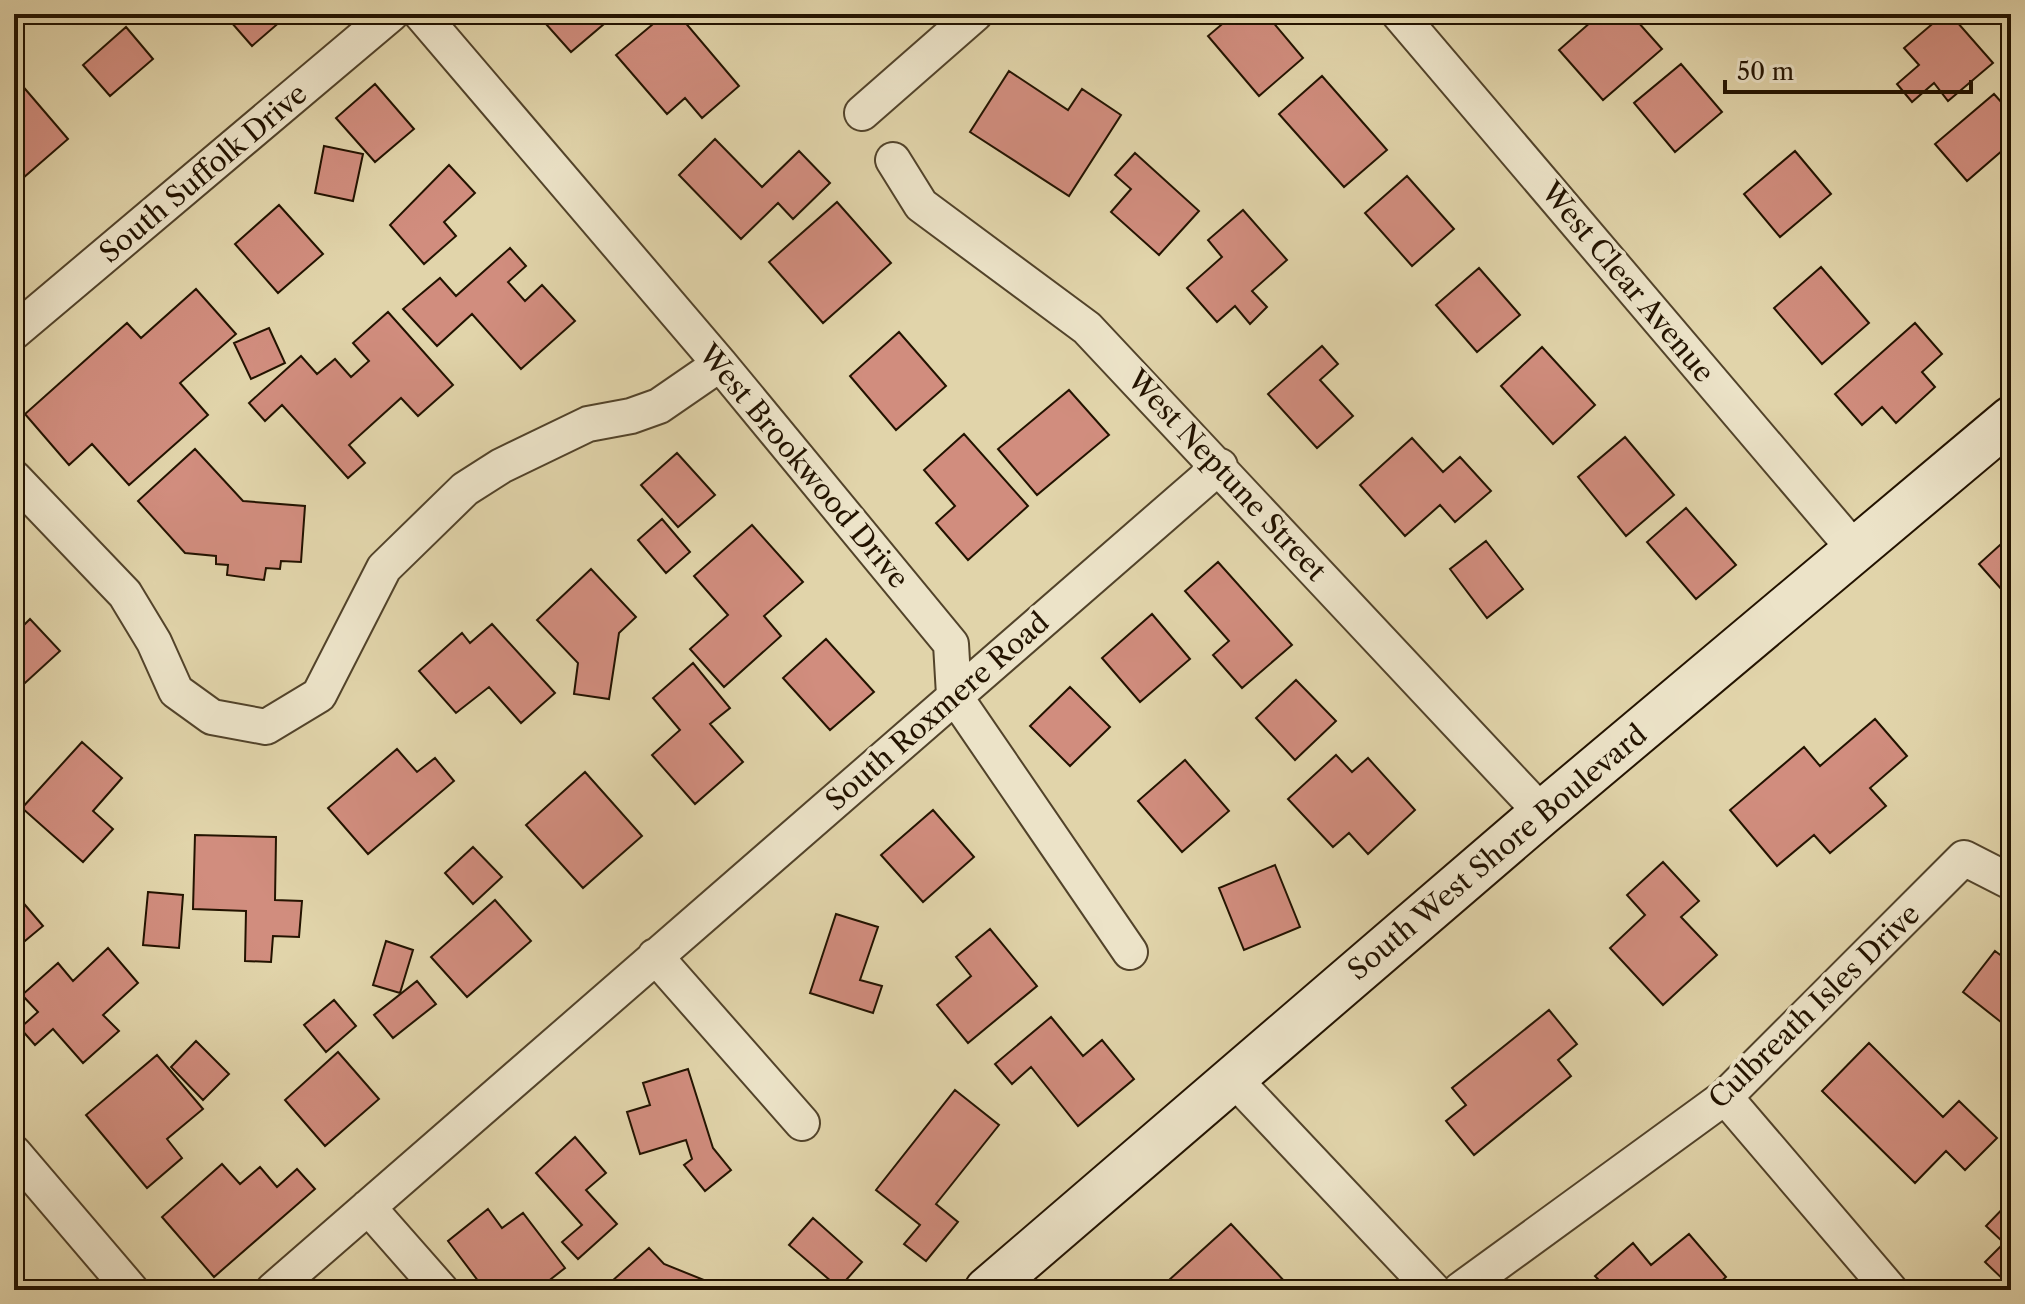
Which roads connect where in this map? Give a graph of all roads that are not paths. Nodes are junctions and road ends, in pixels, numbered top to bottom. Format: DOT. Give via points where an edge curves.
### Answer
graph roads {
  1 [pos="391,14"];
  2 [pos="421,14"];
  3 [pos="975,14"];
  4 [pos="1399,14"];
  5 [pos="862,113"];
  6 [pos="893,160"];
  7 [pos="14,332"];
  8 [pos="720,364"];
  9 [pos="2011,419"];
  10 [pos="1220,466"];
  11 [pos="14,478"];
  12 [pos="1856,551"];
  13 [pos="954,695"];
  14 [pos="1542,813"];
  15 [pos="2011,882"];
  16 [pos="1130,952"];
  17 [pos="655,956"];
  18 [pos="1233,1078"];
  19 [pos="1725,1097"];
  20 [pos="802,1123"];
  21 [pos="14,1153"];
  22 [pos="368,1207"];
  23 [pos="131,1290"];
  24 [pos="273,1290"];
  25 [pos="441,1290"];
  26 [pos="987,1290"];
  27 [pos="1433,1290"];
  28 [pos="1460,1290"];
  29 [pos="1890,1290"];
  1 -- 7 [label="street, South Suffolk Drive"];
  2 -- 8 [label="street, West Brookwood Drive"];
  3 -- 5 [label="street"];
  4 -- 12 [label="street, West Clear Avenue"];
  6 -- 10 [label="street, West Neptune Street" via="921,205 1087,328"];
  8 -- 11 [label="street" via="659,406 588,424 465,489 384,568 319,695 266,727 212,717 176,691 125,594"];
  8 -- 13 [label="street, West Brookwood Drive" via="951,644"];
  9 -- 12 [label="street, South West Shore Boulevard"];
  10 -- 13 [label="street, South Roxmere Road"];
  10 -- 14 [label="street, West Neptune Street"];
  12 -- 14 [label="street, South West Shore Boulevard"];
  13 -- 16 [label="street"];
  13 -- 17 [label="street, South Roxmere Road"];
  14 -- 18 [label="street, South West Shore Boulevard"];
  15 -- 19 [label="street, Culbreath Isles Drive" via="1964,858"];
  17 -- 20 [label="street"];
  17 -- 22 [label="street, South Roxmere Road"];
  18 -- 26 [label="street, South West Shore Boulevard"];
  18 -- 27 [label="street"];
  19 -- 28 [label="street, Culbreath Isles Drive"];
  19 -- 29 [label="street"];
  21 -- 23 [label="street"];
  22 -- 24 [label="street, South Roxmere Road"];
  22 -- 25 [label="street"];
}
